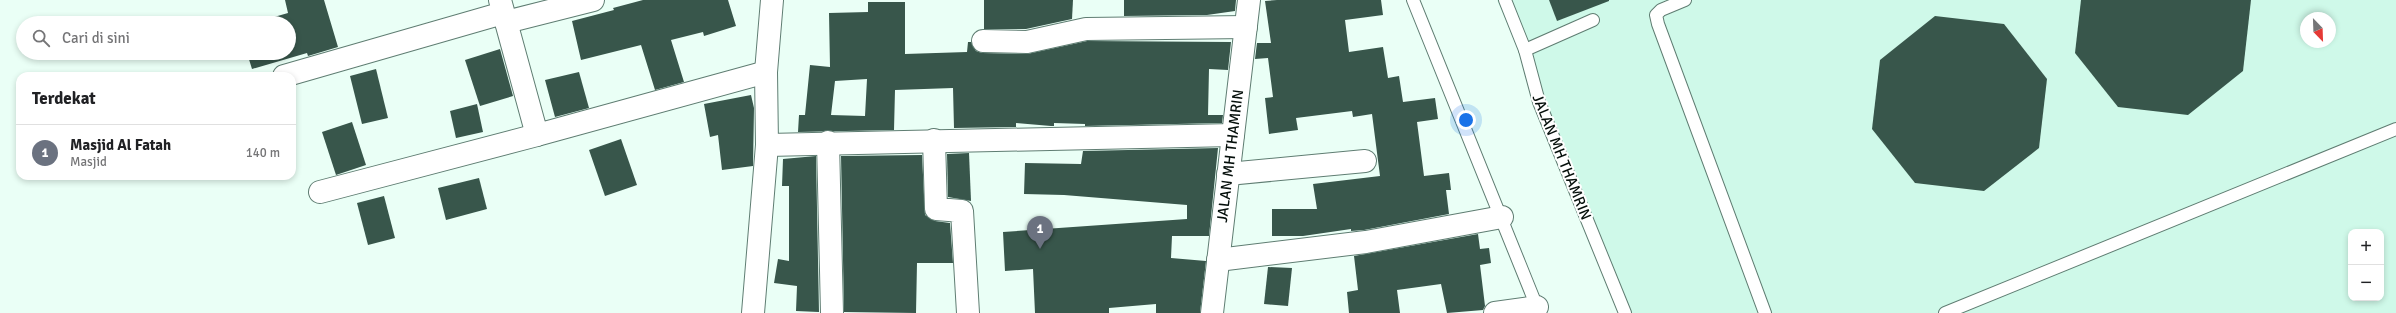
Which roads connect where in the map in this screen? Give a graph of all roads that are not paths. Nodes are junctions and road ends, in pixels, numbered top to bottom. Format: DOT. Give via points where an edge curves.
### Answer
graph roads {
  1 [pos="593,0"];
  2 [pos="772,0"];
  3 [pos="1249,0"];
  4 [pos="1413,0"];
  5 [pos="1505,0"];
  6 [pos="1685,0"];
  7 [pos="503,12"];
  8 [pos="1593,20"];
  9 [pos="1246,28"];
  10 [pos="983,41"];
  11 [pos="1525,50"];
  12 [pos="296,72"];
  13 [pos="766,72"];
  14 [pos="2396,129"];
  15 [pos="1233,135"];
  16 [pos="537,136"];
  17 [pos="934,140"];
  18 [pos="828,142"];
  19 [pos="767,145"];
  20 [pos="1365,161"];
  21 [pos="1228,174"];
  22 [pos="320,192"];
  23 [pos="1502,217"];
  24 [pos="1218,260"];
  25 [pos="1539,310"];
  26 [pos="753,313"];
  27 [pos="832,313"];
  28 [pos="968,313"];
  29 [pos="1212,313"];
  30 [pos="1495,313"];
  31 [pos="1625,313"];
  32 [pos="1765,313"];
  33 [pos="1945,313"];
  1 -- 7 [label="street"];
  2 -- 13 [label="street"];
  3 -- 9 [label="street, JALAN MH THAMRIN"];
  4 -- 23 [label="lane"];
  5 -- 11 [label="lane, JALAN MH THAMRIN"];
  6 -- 32 [label="lane" via="1661,10 1656,15 1658,24"];
  7 -- 12 [label="street"];
  7 -- 16 [label="street"];
  8 -- 11 [label="lane"];
  9 -- 10 [label="street" via="1086,29 1027,42"];
  9 -- 15 [label="street, JALAN MH THAMRIN"];
  11 -- 31 [label="lane, JALAN MH THAMRIN" via="1539,102"];
  13 -- 16 [label="street"];
  13 -- 19 [label="street"];
  14 -- 33 [label="lane"];
  15 -- 17 [label="street"];
  15 -- 21 [label="street, JALAN MH THAMRIN"];
  16 -- 22 [label="street"];
  17 -- 18 [label="street"];
  17 -- 28 [label="street" via="936,209 962,211"];
  18 -- 19 [label="street"];
  18 -- 27 [label="street"];
  19 -- 26 [label="street"];
  20 -- 21 [label="street"];
  21 -- 24 [label="street, JALAN MH THAMRIN"];
  23 -- 24 [label="street" via="1366,242"];
  23 -- 25 [label="lane"];
  24 -- 29 [label="street, JALAN MH THAMRIN"];
  25 -- 30 [label="street"];
}
